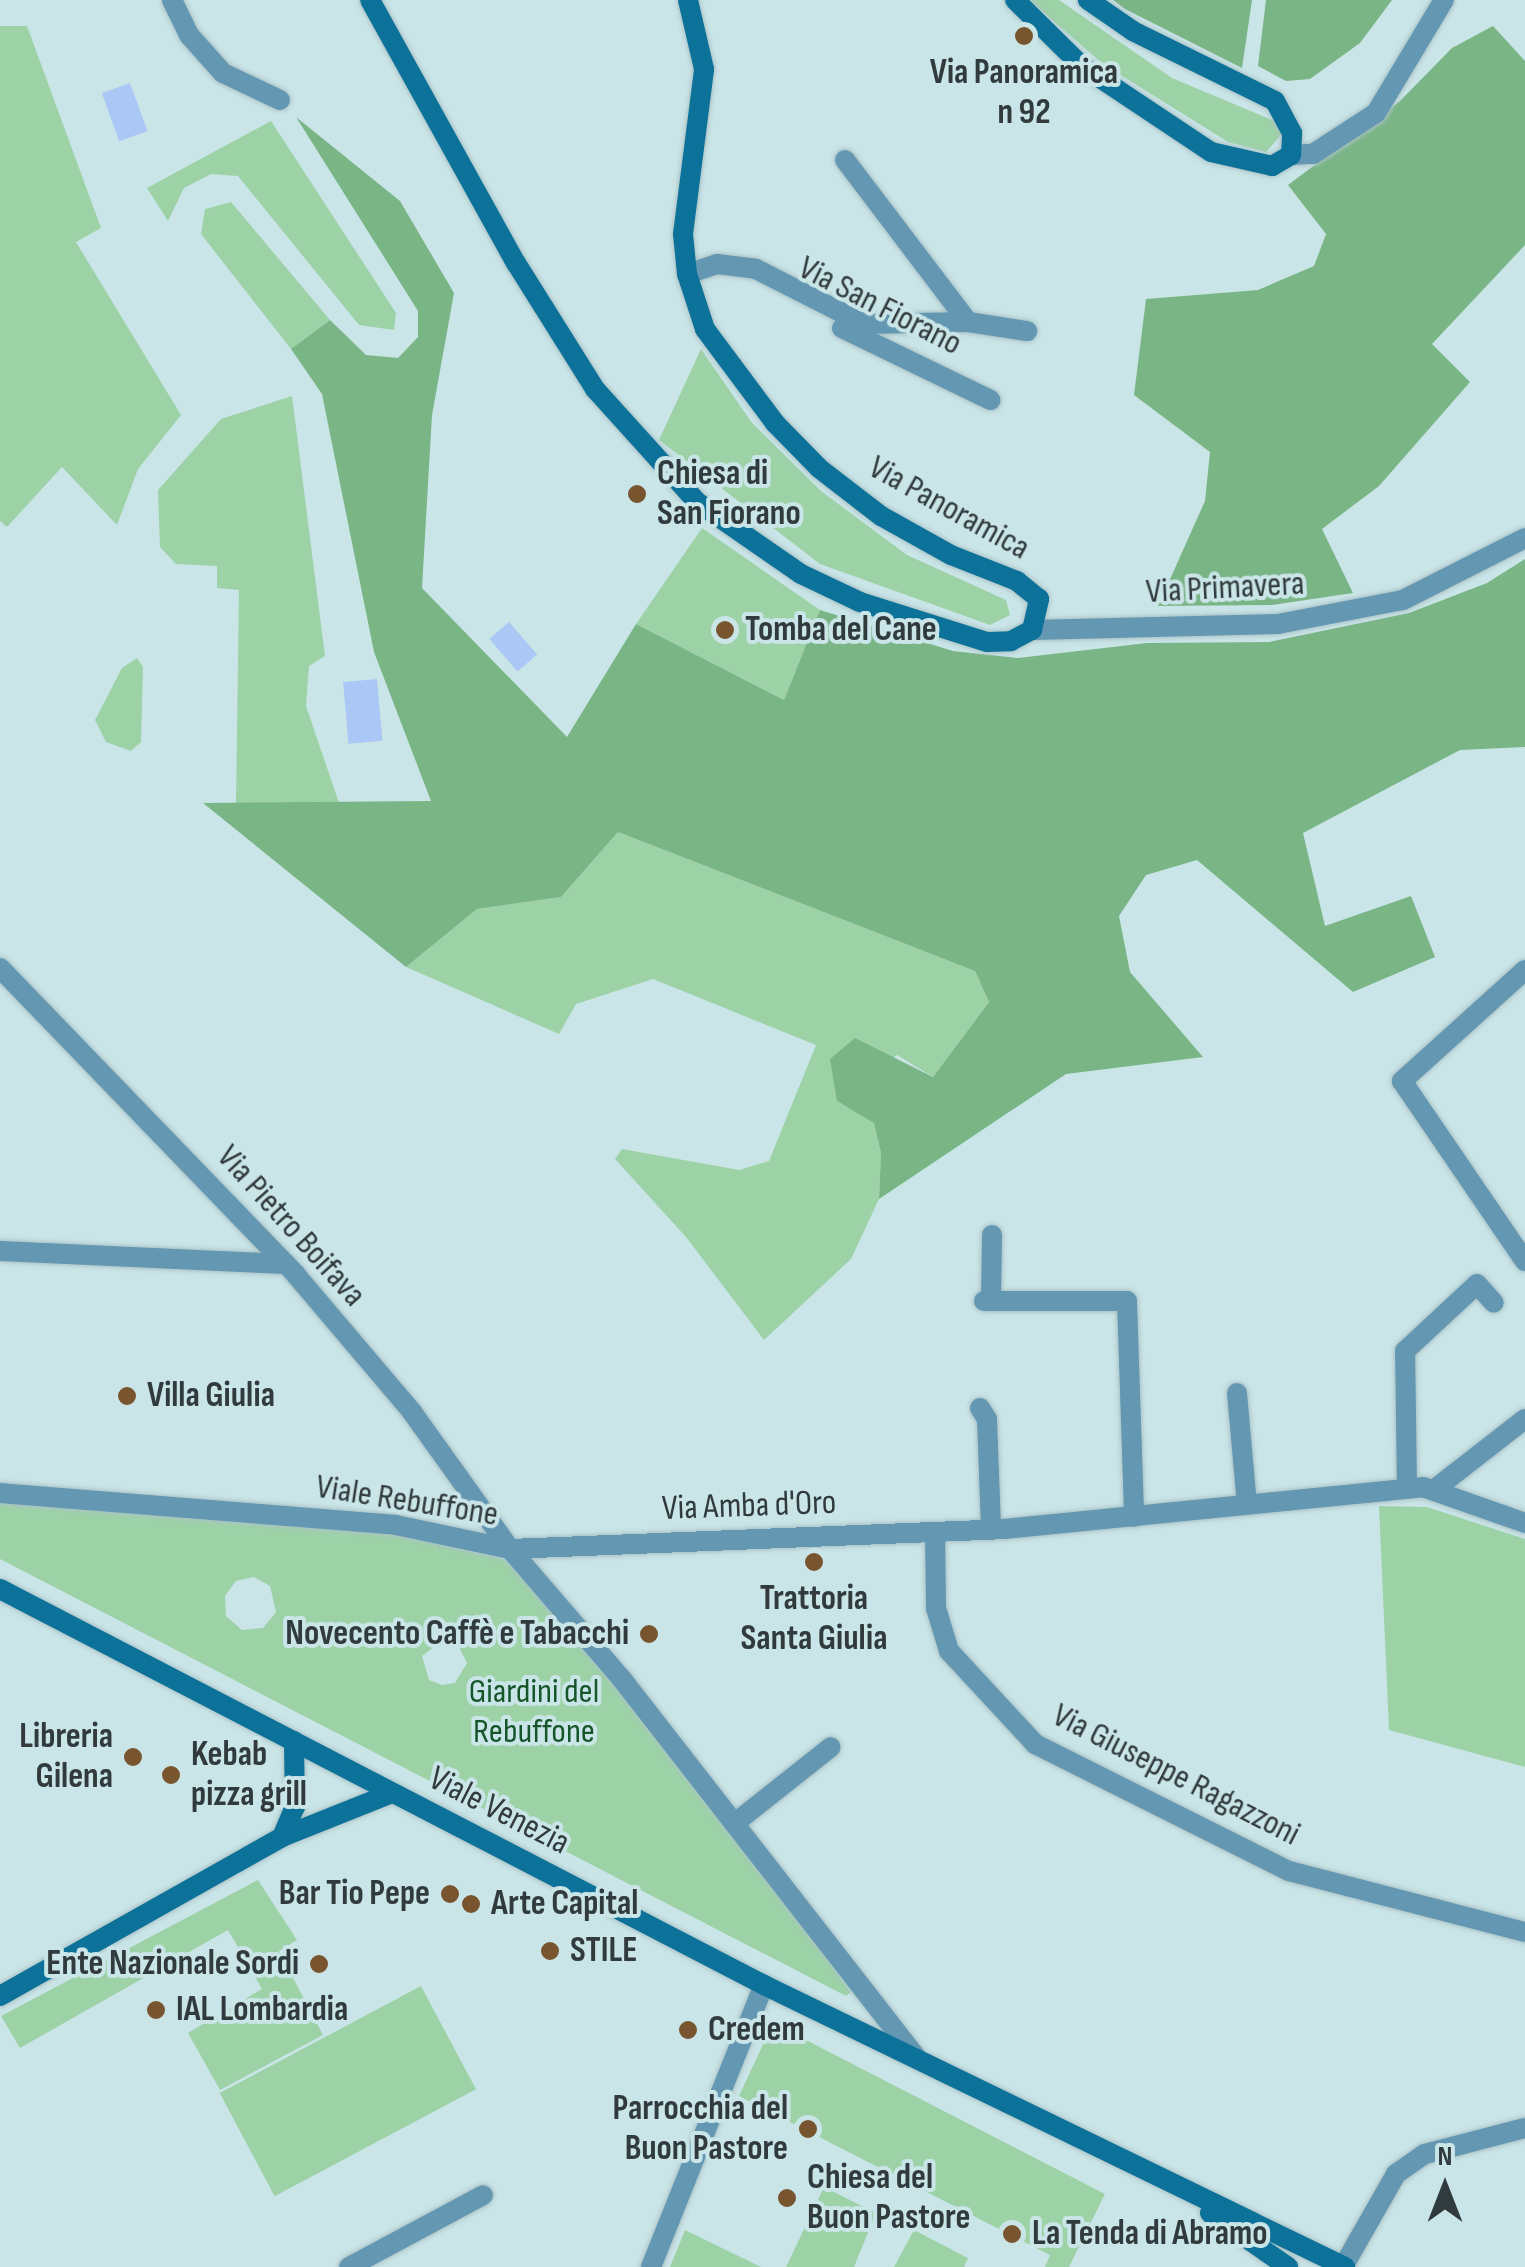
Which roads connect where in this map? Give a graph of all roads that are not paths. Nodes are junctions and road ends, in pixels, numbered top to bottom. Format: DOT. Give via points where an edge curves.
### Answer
graph roads {
  1 [pos="172,0"];
  2 [pos="370,0"];
  3 [pos="688,0"];
  4 [pos="1016,0"];
  5 [pos="1088,0"];
  6 [pos="1444,0"];
  7 [pos="280,100"];
  8 [pos="1291,155"];
  9 [pos="845,160"];
  10 [pos="742,266"];
  11 [pos="687,274"];
  12 [pos="968,322"];
  13 [pos="1027,332"];
  14 [pos="990,400"];
  15 [pos="1525,538"];
  16 [pos="1032,630"];
  17 [pos="0,968"];
  18 [pos="1525,970"];
  19 [pos="992,1235"];
  20 [pos="0,1251"];
  21 [pos="1525,1261"];
  22 [pos="286,1264"];
  23 [pos="1494,1303"];
  24 [pos="1236,1393"];
  25 [pos="987,1411"];
  26 [pos="1525,1419"];
  27 [pos="1407,1488"];
  28 [pos="1436,1489"];
  29 [pos="0,1493"];
  30 [pos="1247,1504"];
  31 [pos="1134,1517"];
  32 [pos="1525,1523"];
  33 [pos="991,1530"];
  34 [pos="935,1532"];
  35 [pos="510,1549"];
  36 [pos="0,1589"];
  37 [pos="294,1741"];
  38 [pos="831,1747"];
  39 [pos="392,1793"];
  40 [pos="735,1824"];
  41 [pos="282,1837"];
  42 [pos="1525,1932"];
  43 [pos="764,1985"];
  44 [pos="0,1996"];
  45 [pos="922,2064"];
  46 [pos="1525,2128"];
  47 [pos="1184,2194"];
  48 [pos="483,2195"];
  49 [pos="349,2267"];
  50 [pos="651,2267"];
  51 [pos="1288,2267"];
  52 [pos="1344,2267"];
  1 -- 7 [label="street" via="190,35 223,74"];
  2 -- 16 [label="street" via="516,263 595,389 697,502 801,574 860,602 987,642 1011,641"];
  3 -- 11 [label="street, Via Panoramica" via="704,69 684,214"];
  4 -- 8 [label="street" via="1082,66 1211,152 1272,166"];
  5 -- 8 [label="street" via="1133,32 1275,101 1292,133"];
  6 -- 8 [label="street" via="1376,113 1312,154"];
  9 -- 12 [label="street, Via San Fiorano"];
  10 -- 11 [label="street, Via San Fiorano" via="716,264"];
  10 -- 12 [label="street, Via San Fiorano" via="864,324"];
  10 -- 14 [label="street, Via San Fiorano" via="811,313"];
  11 -- 16 [label="street, Via Panoramica" via="705,329 775,423 881,516 950,555 1017,581 1038,599"];
  12 -- 13 [label="street, Via San Fiorano"];
  15 -- 16 [label="street, Via Primavera" via="1402,600 1278,624"];
  17 -- 22 [label="street, Via Pietro Boifava"];
  18 -- 21 [label="street" via="1402,1081"];
  19 -- 31 [label="street" via="988,1301 1127,1302"];
  20 -- 22 [label="street"];
  22 -- 35 [label="street, Via Pietro Boifava" via="412,1412"];
  23 -- 27 [label="street" via="1478,1284 1405,1352"];
  24 -- 30 [label="street"];
  25 -- 33 [label="street"];
  26 -- 28 [label="street"];
  27 -- 28 [label="street, Via Amba d'Oro"];
  27 -- 30 [label="street, Via Amba d'Oro"];
  28 -- 32 [label="street, Via Amba d'Oro"];
  29 -- 35 [label="street, Viale Rebuffone" via="396,1524"];
  30 -- 31 [label="street, Via Amba d'Oro"];
  31 -- 33 [label="street, Via Amba d'Oro"];
  33 -- 34 [label="street, Via Amba d'Oro"];
  34 -- 35 [label="street, Via Amba d'Oro"];
  34 -- 42 [label="street, Via Giuseppe Ragazzoni" via="936,1608 949,1652 1035,1744 1289,1870"];
  35 -- 40 [label="street, Viale Rebuffone"];
  36 -- 37 [label="street, Viale Venezia"];
  37 -- 39 [label="street, Viale Venezia"];
  37 -- 41 [label="street" via="295,1807"];
  38 -- 40 [label="street"];
  39 -- 41 [label="street"];
  39 -- 43 [label="street, Viale Venezia"];
  40 -- 45 [label="street, Viale Rebuffone" via="858,1990"];
  41 -- 44 [label="street"];
  43 -- 45 [label="street, Viale Venezia"];
  43 -- 50 [label="street"];
  45 -- 47 [label="street, Viale Venezia"];
  46 -- 52 [label="street" via="1425,2154 1396,2174"];
  47 -- 51 [label="street, Viale Venezia"];
  47 -- 52 [label="street, Viale Venezia"];
  48 -- 49 [label="street"];
}
